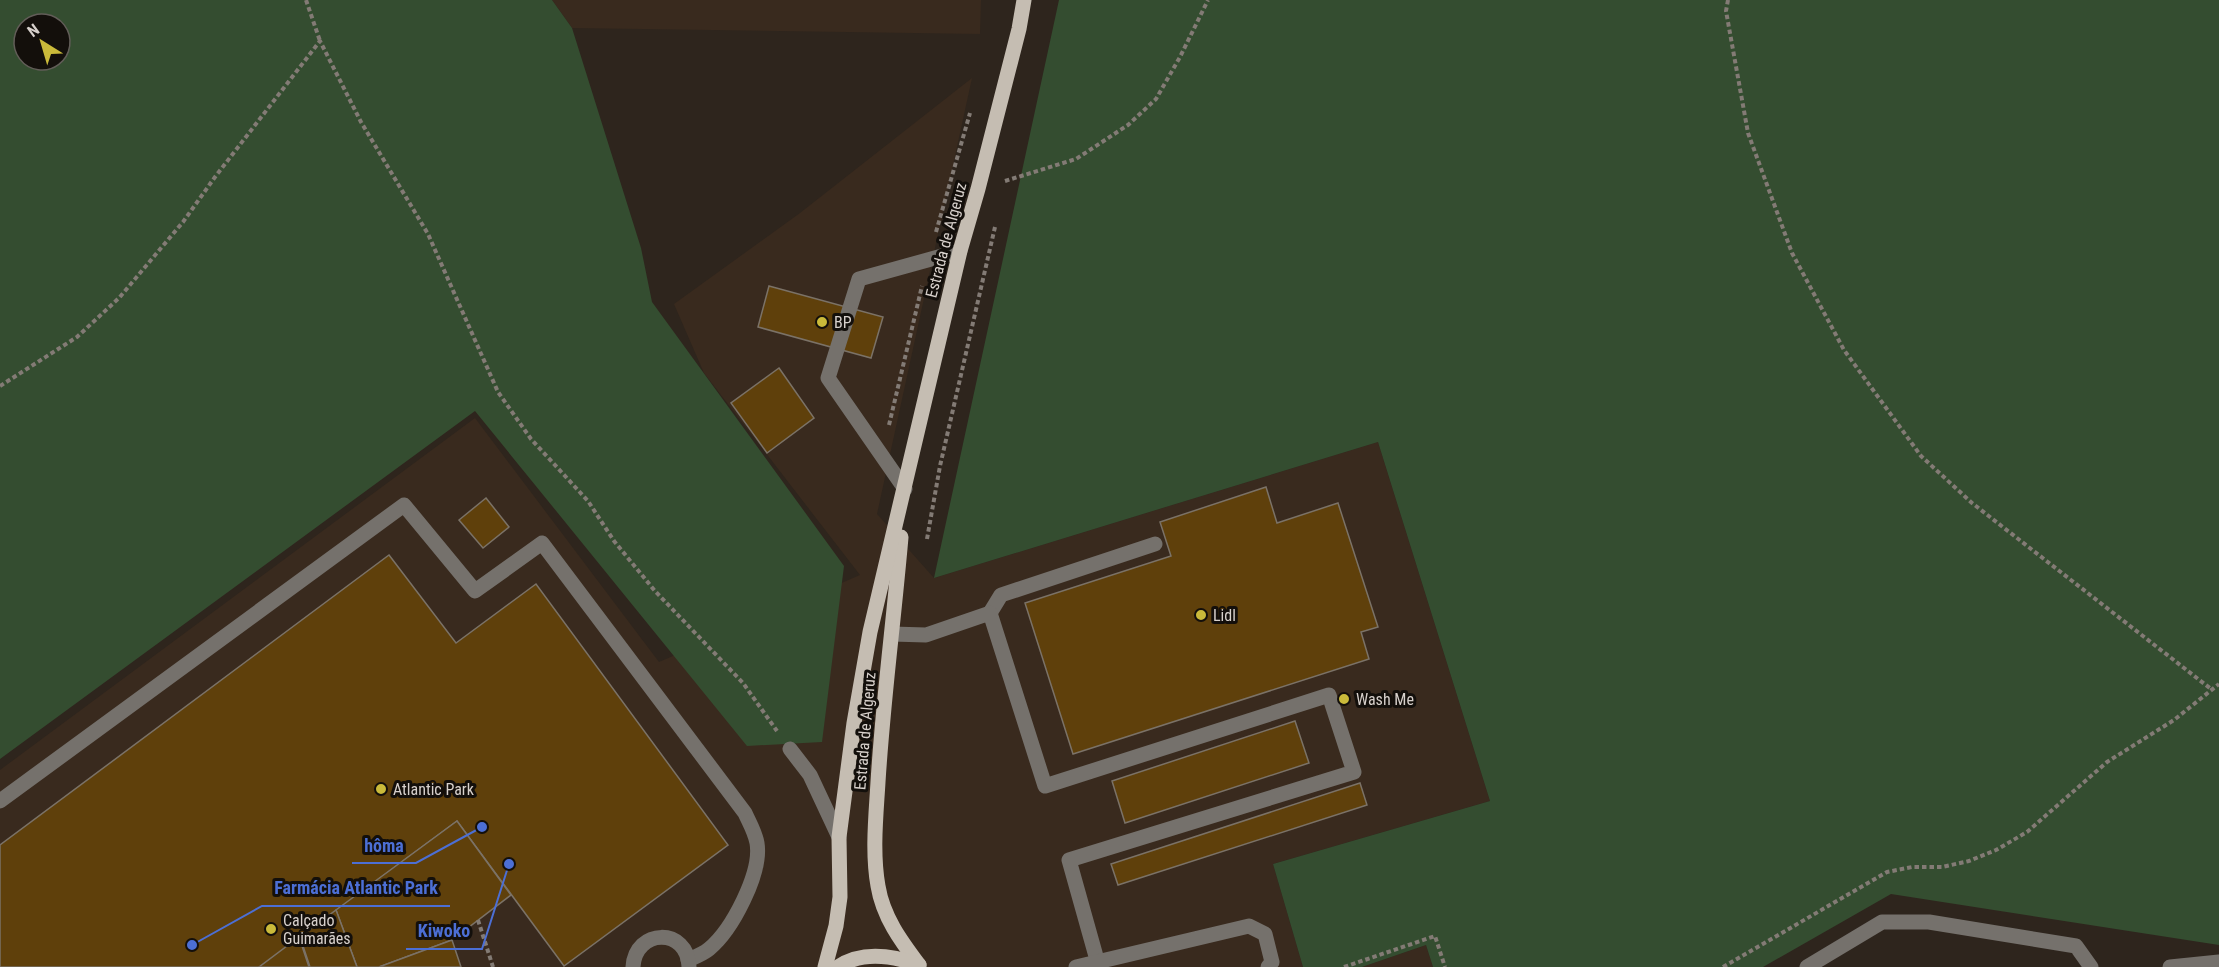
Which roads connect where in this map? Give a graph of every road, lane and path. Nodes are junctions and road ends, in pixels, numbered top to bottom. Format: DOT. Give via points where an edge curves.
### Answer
graph roads {
  1 [pos="306,0"];
  2 [pos="1024,0"];
  3 [pos="1208,0"];
  4 [pos="1728,0"];
  5 [pos="320,41"];
  6 [pos="1009,169"];
  7 [pos="1006,181"];
  8 [pos="978,189"];
  9 [pos="1003,192"];
  10 [pos="995,226"];
  11 [pos="960,251"];
  12 [pos="0,386"];
  13 [pos="905,489"];
  14 [pos="926,544"];
  15 [pos="1155,544"];
  16 [pos="990,613"];
  17 [pos="892,634"];
  18 [pos="2219,684"];
  19 [pos="2211,689"];
  20 [pos="790,748"];
  21 [pos="0,801"];
  22 [pos="839,837"];
  23 [pos="478,920"];
  24 [pos="2219,962"];
  25 [pos="688,964"];
  26 [pos="1099,964"];
  27 [pos="921,966"];
  28 [pos="493,967"];
  29 [pos="633,967"];
  30 [pos="825,967"];
  31 [pos="838,967"];
  32 [pos="1076,967"];
  33 [pos="1268,967"];
  34 [pos="1344,967"];
  35 [pos="1445,967"];
  36 [pos="1723,967"];
  37 [pos="1807,967"];
  38 [pos="2091,967"];
  39 [pos="2170,967"];
  1 -- 5 [label="path"];
  2 -- 8 [label="main road, Estrada de Algeruz"];
  3 -- 7 [label="path" via="1156,99 1128,125 1076,159"];
  4 -- 19 [label="path" via="1726,11 1748,133 1792,253 1844,350 1921,456 1972,503"];
  5 -- 12 [label="path" via="177,230 119,298 76,337"];
  5 -- 20 [label="path" via="361,122 428,234 498,392 531,440 588,501 656,591 743,683"];
  6 -- 7 [label="path"];
  7 -- 8 [label="path"];
  7 -- 9 [label="path"];
  8 -- 11 [label="main road, Estrada de Algeruz"];
  10 -- 14 [label="path"];
  11 -- 13 [label="main road, Estrada de Algeruz"];
  11 -- 13 [label="street" via="859,279 828,378"];
  13 -- 17 [label="main road, Estrada de Algeruz"];
  13 -- 22 [label="main road, Estrada de Algeruz" via="870,632"];
  15 -- 16 [label="street" via="1001,595"];
  16 -- 17 [label="street" via="926,634"];
  16 -- 26 [label="street" via="1045,786 1329,696 1354,772 1069,860"];
  17 -- 27 [label="main road, Estrada de Algeruz" via="881,729 875,857 878,888 895,934"];
  18 -- 19 [label="path"];
  19 -- 36 [label="path" via="2174,720 2108,762 2027,832 1996,850 1942,867 1887,872"];
  20 -- 22 [label="street" via="810,774"];
  21 -- 25 [label="street" via="404,505 475,591 542,543 745,813 758,844 752,884 709,950"];
  22 -- 30 [label="main road, Estrada de Algeruz" via="840,897"];
  23 -- 28 [label="path"];
  24 -- 39 [label="street"];
  25 -- 29 [label="street" via="686,951 662,937 644,943"];
  26 -- 32 [label="street"];
  26 -- 33 [label="street" via="1249,926 1265,934 1272,962"];
  27 -- 31 [label="main road, Estrada de Algeruz" via="894,957 868,956"];
  34 -- 35 [label="path" via="1435,936"];
  37 -- 38 [label="street" via="1882,922 1929,922 2076,946"];
}
